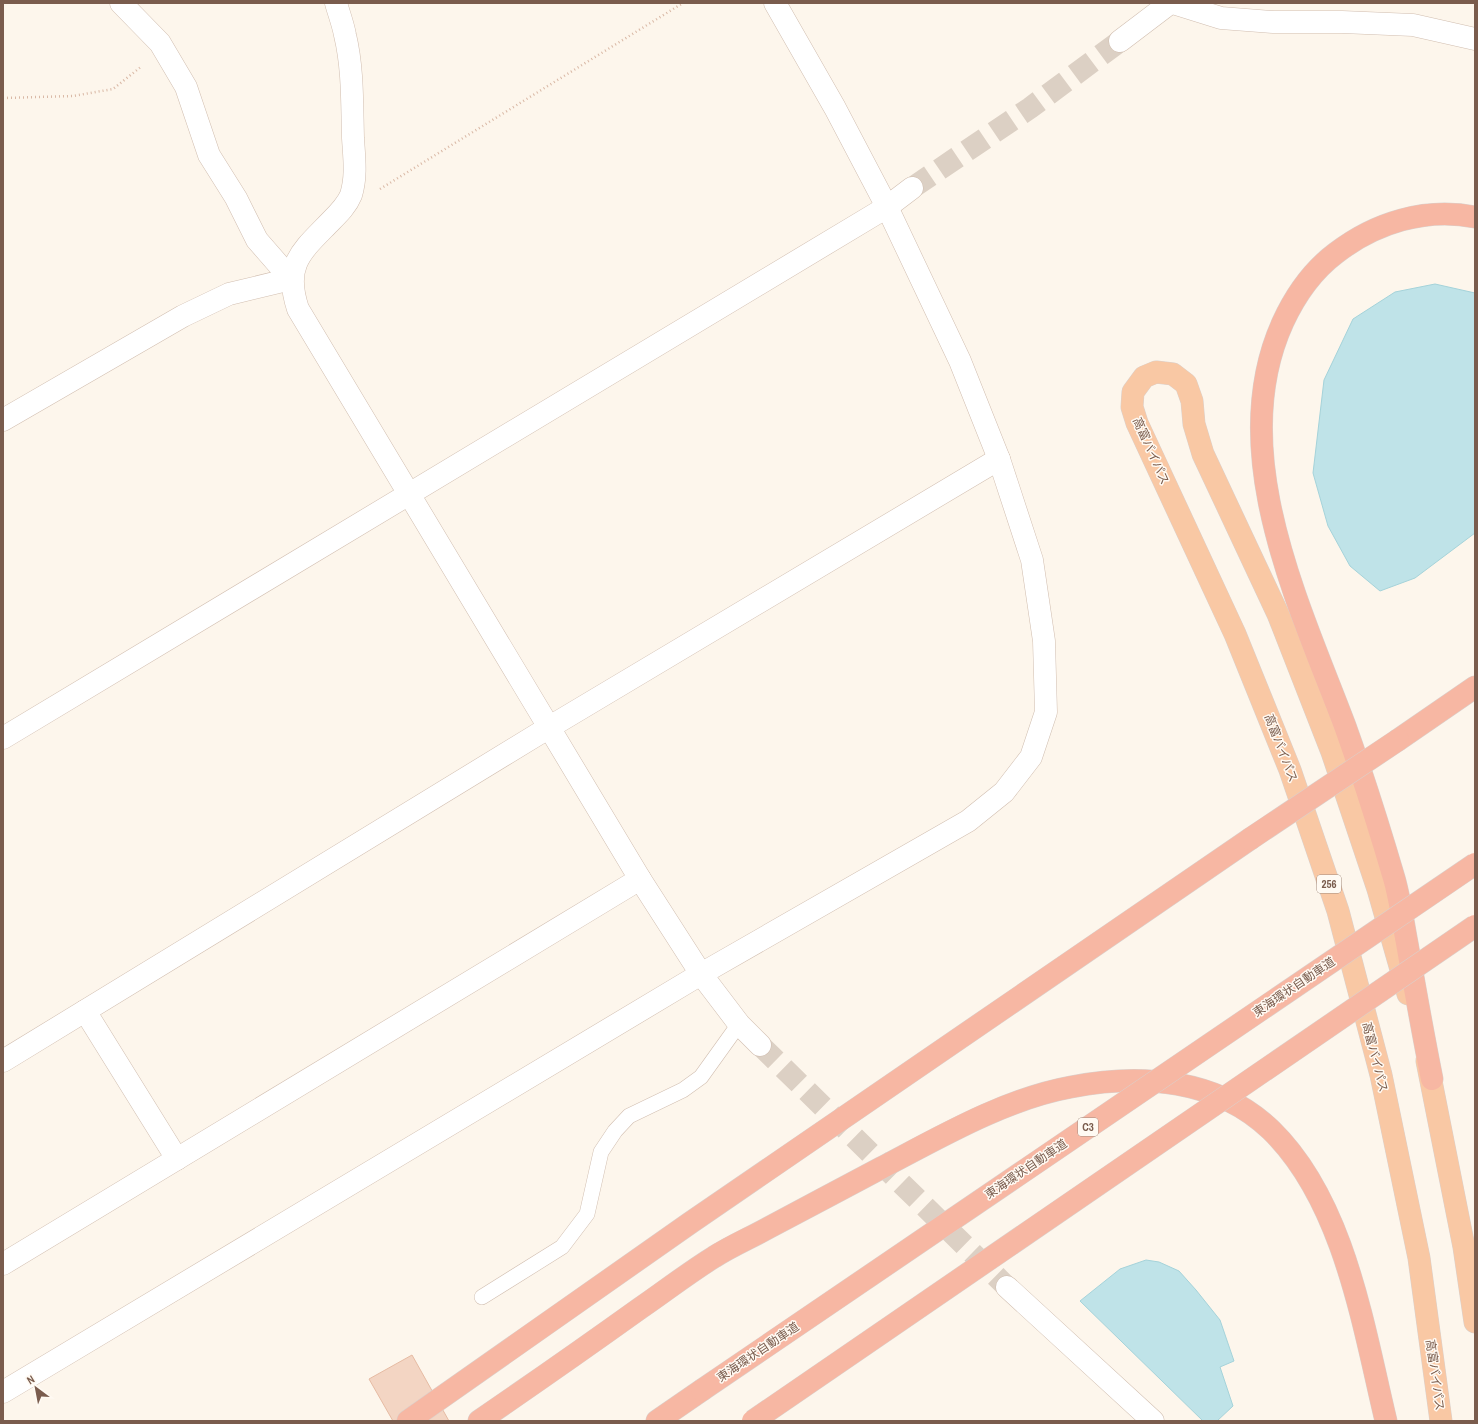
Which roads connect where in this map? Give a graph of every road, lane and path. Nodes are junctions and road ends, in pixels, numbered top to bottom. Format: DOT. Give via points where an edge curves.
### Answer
graph roads {
  1 [pos="121,3"];
  2 [pos="336,3"];
  3 [pos="683,3"];
  4 [pos="775,3"];
  5 [pos="1172,3"];
  6 [pos="1475,39"];
  7 [pos="1120,41"];
  8 [pos="160,43"];
  9 [pos="3,98"];
  10 [pos="912,188"];
  11 [pos="351,196"];
  12 [pos="887,207"];
  13 [pos="1475,217"];
  14 [pos="291,279"];
  15 [pos="3,420"];
  16 [pos="999,460"];
  17 [pos="409,494"];
  18 [pos="1475,687"];
  19 [pos="548,728"];
  20 [pos="3,738"];
  21 [pos="1475,864"];
  22 [pos="640,879"];
  23 [pos="1475,926"];
  24 [pos="701,974"];
  25 [pos="85,1011"];
  26 [pos="738,1024"];
  27 [pos="760,1045"];
  28 [pos="3,1061"];
  29 [pos="1432,1079"];
  30 [pos="177,1159"];
  31 [pos="3,1264"];
  32 [pos="1008,1287"];
  33 [pos="482,1297"];
  34 [pos="1475,1322"];
  35 [pos="3,1392"];
  36 [pos="408,1421"];
  37 [pos="479,1421"];
  38 [pos="657,1421"];
  39 [pos="753,1421"];
  40 [pos="1153,1421"];
  41 [pos="1386,1421"];
  42 [pos="1441,1421"];
  1 -- 8 [label="street"];
  2 -- 11 [label="street" via="346,36 351,81 355,179"];
  3 -- 11 [label="path" via="379,190 364,197"];
  4 -- 12 [label="street"];
  5 -- 6 [label="street" via="1221,18 1273,22 1413,25"];
  5 -- 7 [label="street"];
  8 -- 9 [label="path" via="153,58 113,89 73,96"];
  8 -- 14 [label="street" via="186,87 209,155 236,198 257,240"];
  10 -- 12 [label="street"];
  11 -- 14 [label="street" via="342,210 306,247 296,262"];
  12 -- 16 [label="street" via="960,361"];
  12 -- 17 [label="street"];
  13 -- 29 [label="highway" via="1442,214 1394,221 1356,239 1330,257 1308,280 1291,306 1277,336 1267,368 1262,399 1263,464 1270,504 1293,588 1350,740 1395,881"];
  14 -- 15 [label="street" via="229,294 183,316"];
  14 -- 17 [label="street" via="292,293 298,309"];
  16 -- 19 [label="street"];
  16 -- 24 [label="street" via="1032,560 1044,641 1046,712 1031,758 1004,792 968,821"];
  17 -- 19 [label="street"];
  17 -- 20 [label="street"];
  18 -- 36 [label="highway, bridge" via="697,1218"];
  19 -- 22 [label="street"];
  19 -- 25 [label="street"];
  21 -- 38 [label="highway, 東海環状自動車道 / C3, bridge"];
  22 -- 24 [label="street"];
  22 -- 30 [label="street"];
  23 -- 39 [label="highway, bridge"];
  24 -- 26 [label="street"];
  24 -- 35 [label="street"];
  25 -- 28 [label="street"];
  25 -- 30 [label="street"];
  26 -- 27 [label="street"];
  26 -- 33 [label="lane" via="701,1077 683,1090 640,1109 616,1131 601,1152 587,1214 562,1247"];
  29 -- 34 [label="highway, 高富バイパス / 256" via="1464,1248"];
  29 -- 42 [label="highway, 高富バイパス / 256" via="1378,889 1332,752 1278,614 1203,454 1186,384 1173,374 1156,372 1144,378 1134,392 1132,407 1137,423 1235,634 1290,770 1338,911 1381,1075 1416,1243"];
  30 -- 31 [label="street"];
  32 -- 40 [label="street"];
  37 -- 41 [label="highway" via="714,1257 923,1146 1026,1100 1070,1087 1146,1080 1185,1084 1218,1095 1248,1111 1271,1130 1292,1154 1328,1213 1340,1244"];
}
